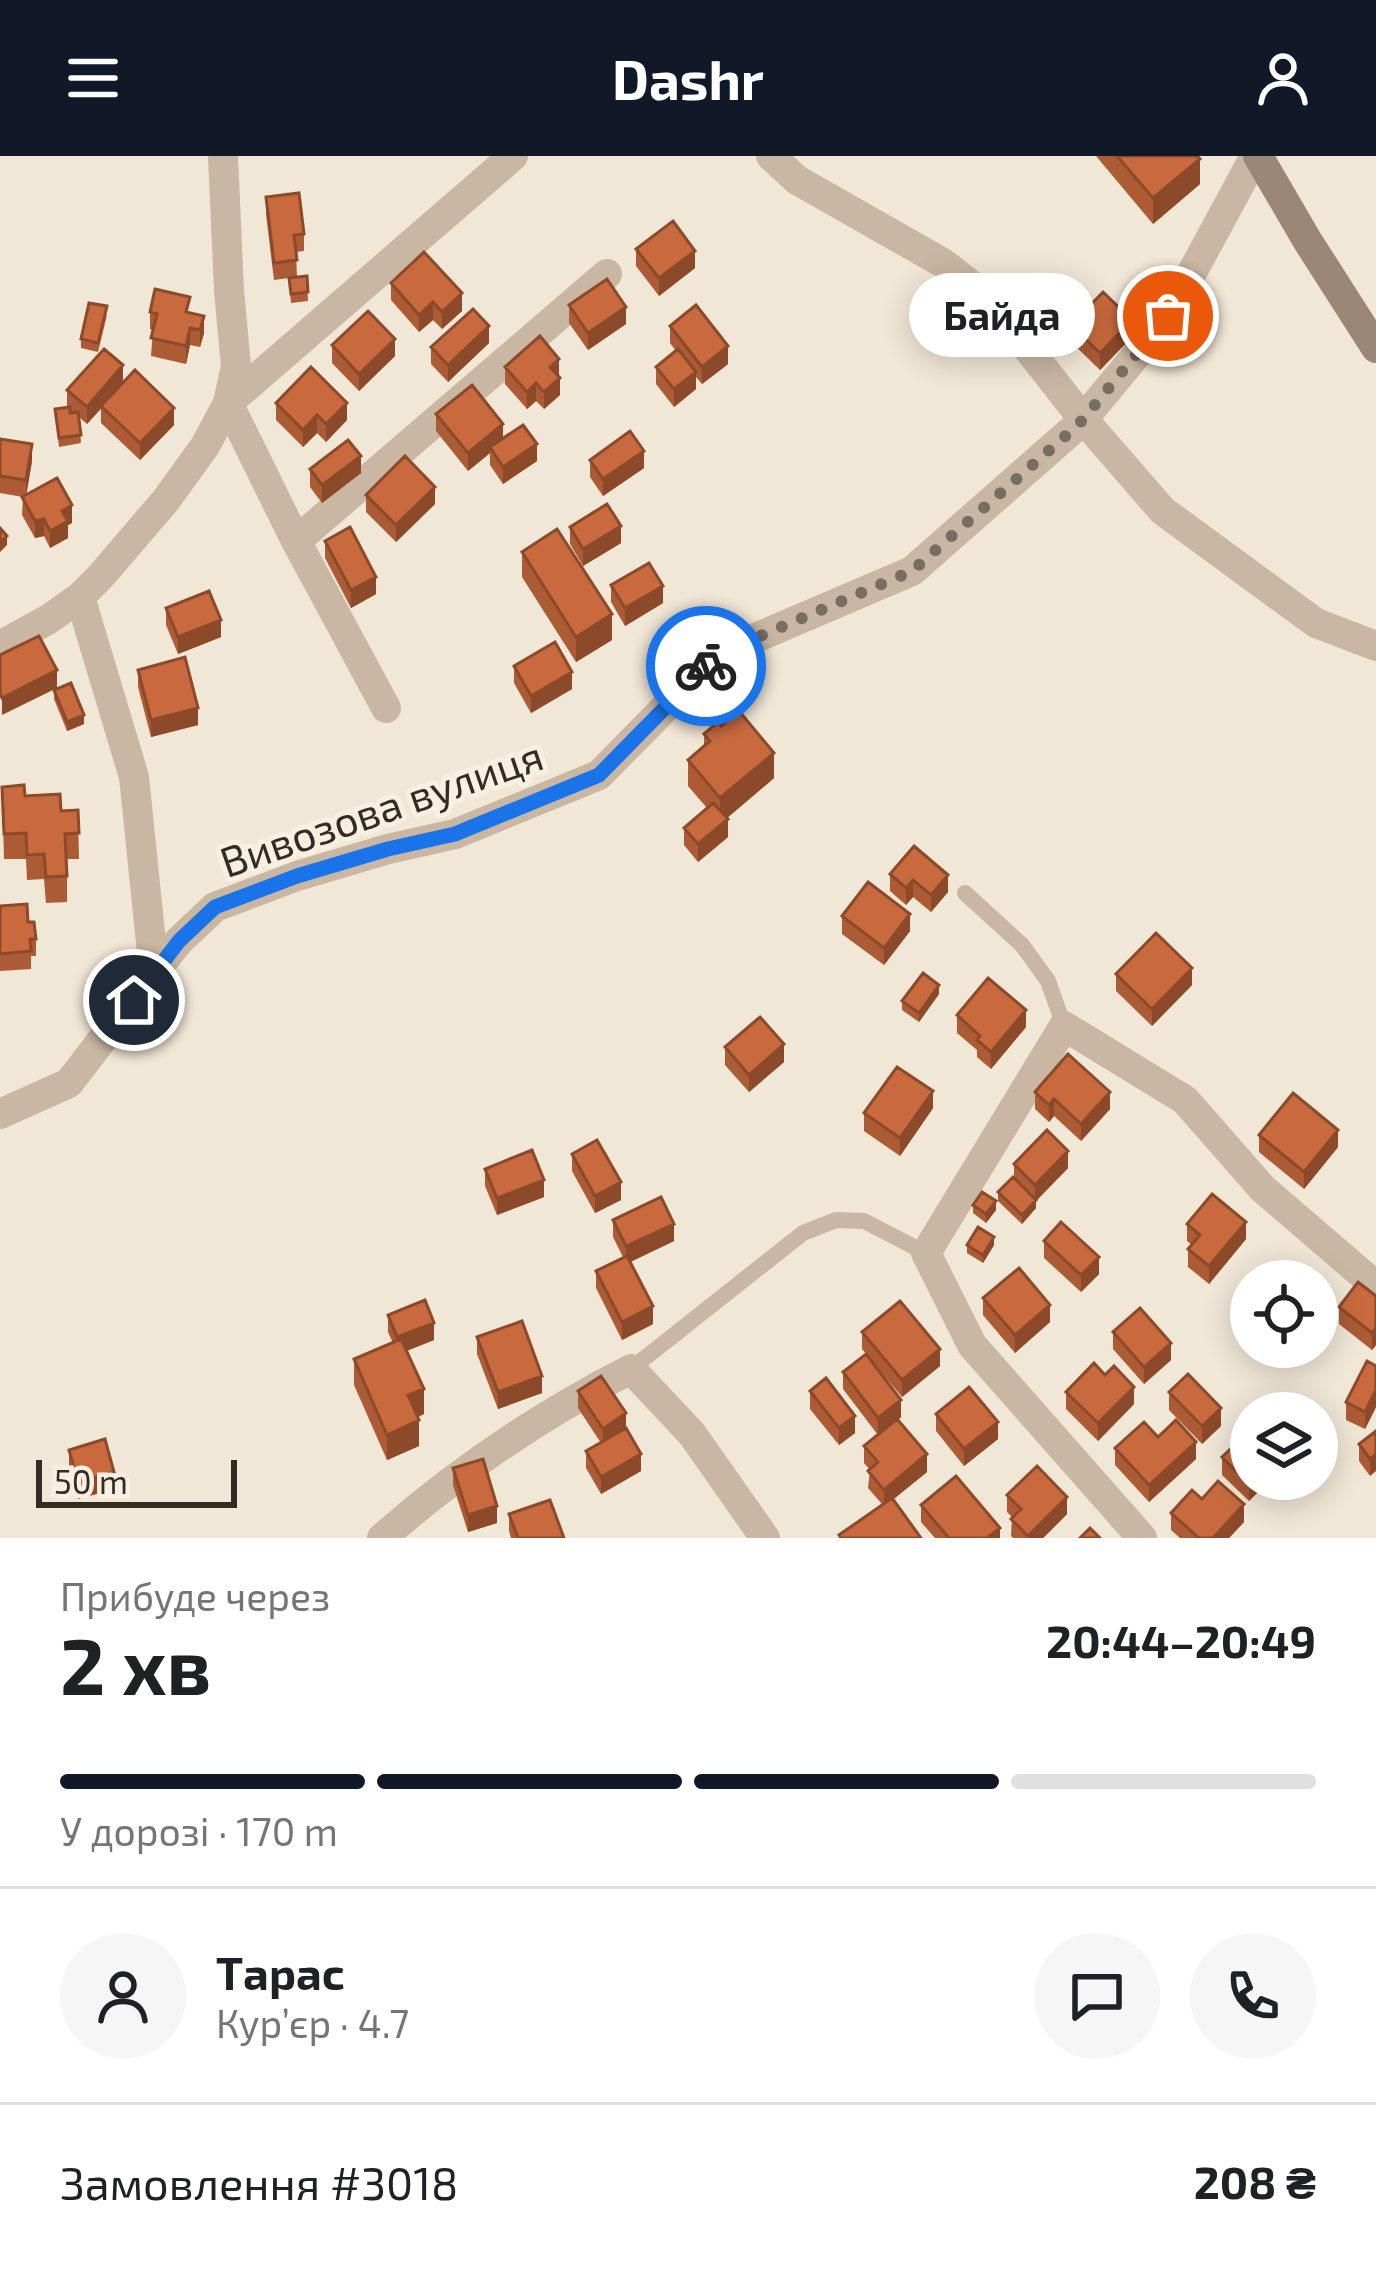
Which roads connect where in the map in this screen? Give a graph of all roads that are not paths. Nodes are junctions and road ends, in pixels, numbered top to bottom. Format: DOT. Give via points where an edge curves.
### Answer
graph roads {
  1 [pos="224,156"];
  2 [pos="513,156"];
  3 [pos="772,156"];
  4 [pos="1257,156"];
  5 [pos="608,274"];
  6 [pos="1376,348"];
  7 [pos="228,403"];
  8 [pos="1083,419"];
  9 [pos="296,541"];
  10 [pos="80,597"];
  11 [pos="0,646"];
  12 [pos="1376,646"];
  13 [pos="386,708"];
  14 [pos="965,893"];
  15 [pos="154,972"];
  16 [pos="1064,1026"];
  17 [pos="0,1114"];
  18 [pos="926,1253"];
  19 [pos="1376,1286"];
  20 [pos="631,1369"];
  21 [pos="382,1537"];
  22 [pos="765,1538"];
  23 [pos="1142,1538"];
  1 -- 7 [label="street" via="236,365"];
  2 -- 7 [label="street"];
  3 -- 8 [label="street" via="797,180 943,262 988,299"];
  4 -- 6 [label="main road"];
  4 -- 8 [label="street, Вивозова вулиця" via="1168,316"];
  5 -- 9 [label="street"];
  7 -- 9 [label="street"];
  7 -- 10 [label="street" via="166,500"];
  8 -- 12 [label="street" via="1163,511 1316,623"];
  8 -- 15 [label="street, Вивозова вулиця" via="912,571 718,654 599,775 455,834 215,907"];
  9 -- 13 [label="street"];
  10 -- 11 [label="street"];
  10 -- 15 [label="street" via="134,777"];
  14 -- 16 [label="lane" via="1022,945 1048,981"];
  15 -- 17 [label="street, Вивозова вулиця" via="69,1083"];
  16 -- 18 [label="street"];
  16 -- 19 [label="street" via="1185,1100 1263,1189"];
  18 -- 20 [label="lane" via="863,1221 836,1220 802,1233"];
  18 -- 23 [label="street" via="972,1345"];
  20 -- 21 [label="street" via="493,1450"];
  20 -- 22 [label="street" via="692,1434"];
}
